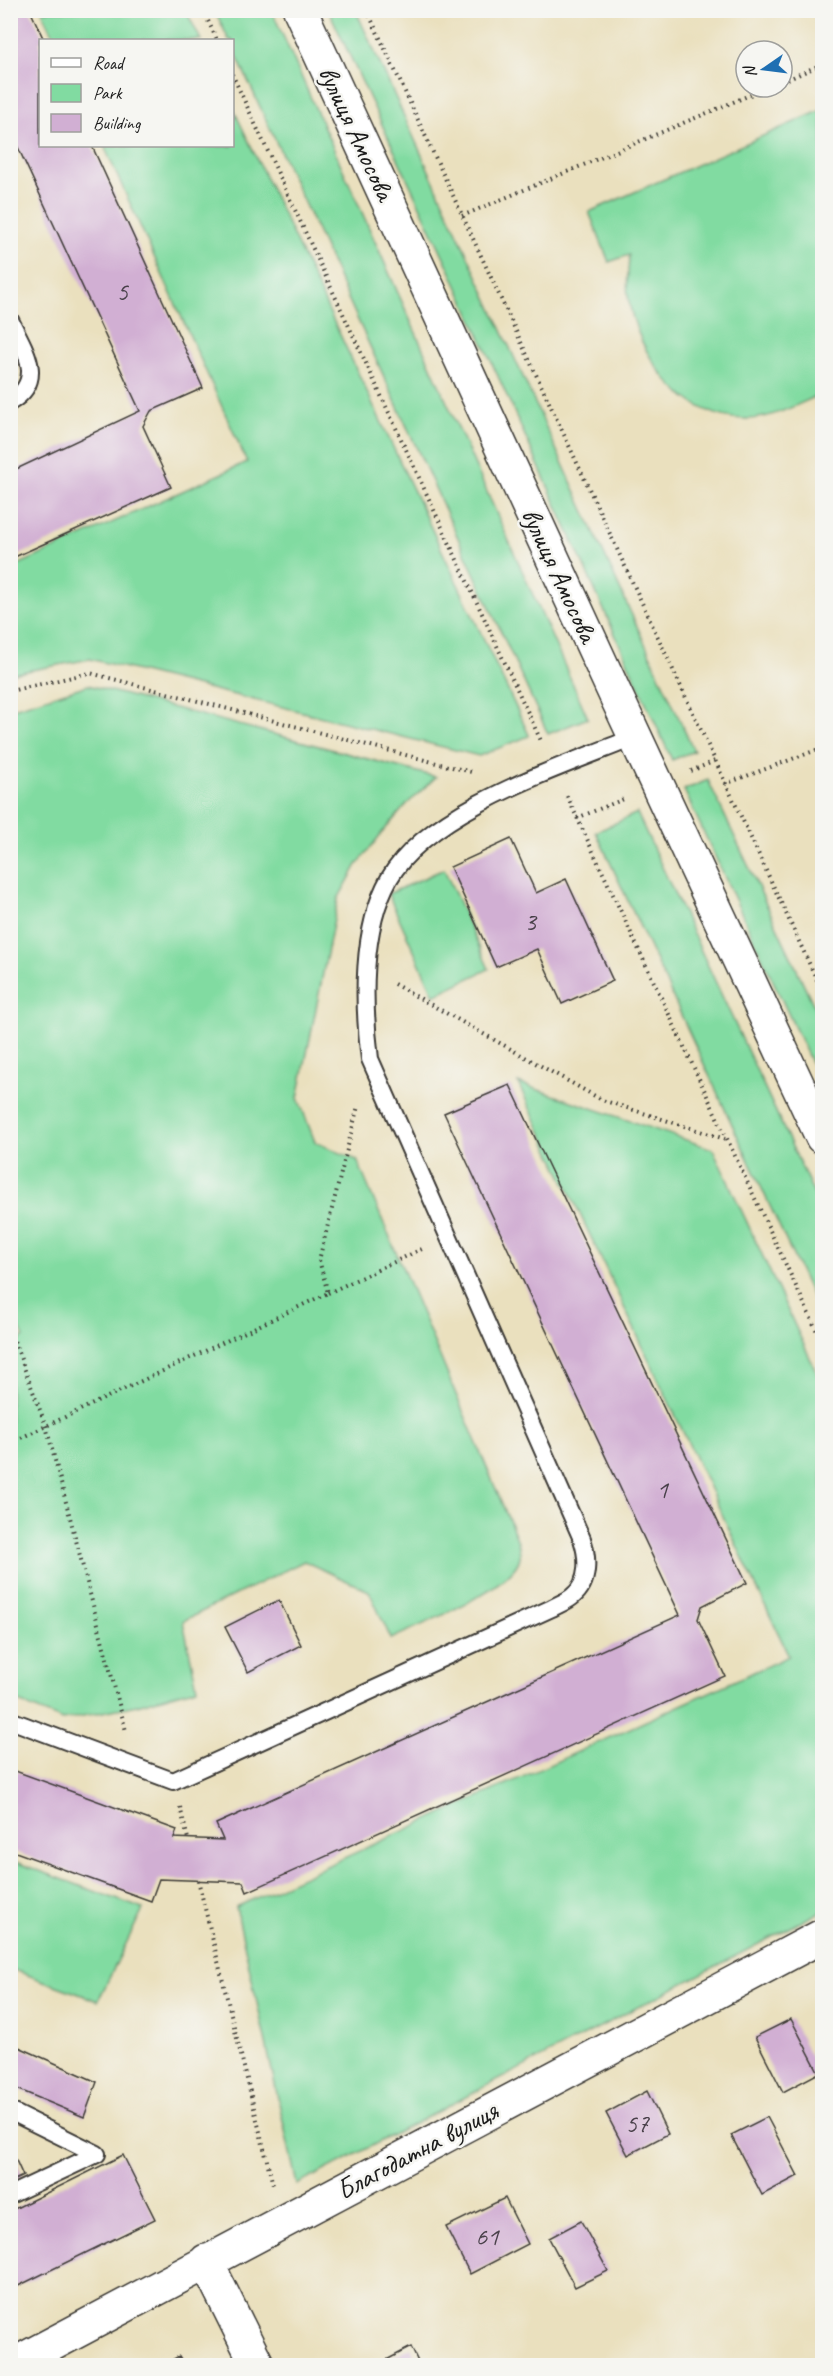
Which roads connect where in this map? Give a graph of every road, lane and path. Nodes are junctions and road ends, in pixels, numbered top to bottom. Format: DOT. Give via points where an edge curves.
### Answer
graph roads {
  1 [pos="203,10"];
  2 [pos="300,10"];
  3 [pos="367,10"];
  4 [pos="217,39"];
  5 [pos="822,64"];
  6 [pos="794,77"];
  7 [pos="234,78"];
  8 [pos="740,99"];
  9 [pos="462,216"];
  10 [pos="10,320"];
  11 [pos="10,402"];
  12 [pos="10,691"];
  13 [pos="635,737"];
  14 [pos="822,748"];
  15 [pos="715,761"];
  16 [pos="555,770"];
  17 [pos="682,775"];
  18 [pos="521,784"];
  19 [pos="725,784"];
  20 [pos="624,799"];
  21 [pos="577,818"];
  22 [pos="367,969"];
  23 [pos="822,991"];
  24 [pos="370,1059"];
  25 [pos="822,1137"];
  26 [pos="726,1139"];
  27 [pos="448,1236"];
  28 [pos="328,1293"];
  29 [pos="10,1330"];
  30 [pos="822,1342"];
  31 [pos="46,1426"];
  32 [pos="10,1443"];
  33 [pos="10,1719"];
  34 [pos="135,1767"];
  35 [pos="198,1880"];
  36 [pos="822,1936"];
  37 [pos="10,2111"];
  38 [pos="10,2195"];
  39 [pos="282,2221"];
  40 [pos="206,2261"];
  41 [pos="11,2366"];
  42 [pos="258,2366"];
  1 -- 4 [label="path"];
  2 -- 13 [label="street, вулиця Амосова"];
  3 -- 9 [label="path"];
  5 -- 6 [label="path"];
  7 -- 16 [label="path"];
  8 -- 9 [label="path"];
  9 -- 15 [label="path"];
  10 -- 11 [label="lane" via="32,372 23,392"];
  12 -- 18 [label="path" via="90,673"];
  13 -- 16 [label="lane"];
  13 -- 25 [label="street, вулиця Амосова"];
  14 -- 19 [label="path"];
  15 -- 17 [label="path"];
  15 -- 19 [label="path"];
  16 -- 18 [label="lane"];
  16 -- 21 [label="path"];
  18 -- 22 [label="lane" via="478,803 448,822 396,868 376,913"];
  19 -- 23 [label="path"];
  20 -- 21 [label="path"];
  21 -- 26 [label="path"];
  22 -- 24 [label="lane"];
  22 -- 26 [label="path" via="602,1100"];
  24 -- 27 [label="lane"];
  24 -- 28 [label="path" via="319,1260"];
  26 -- 30 [label="path"];
  27 -- 28 [label="path"];
  27 -- 34 [label="lane" via="582,1539 587,1569 580,1587 574,1596 552,1608 173,1781"];
  28 -- 31 [label="path"];
  29 -- 31 [label="path"];
  31 -- 32 [label="path"];
  31 -- 34 [label="path"];
  33 -- 34 [label="lane"];
  35 -- 39 [label="path"];
  36 -- 39 [label="street, Благодатна вулиця"];
  37 -- 38 [label="lane" via="97,2154"];
  39 -- 40 [label="street, Благодатна вулиця"];
  40 -- 41 [label="street, Благодатна вулиця"];
  40 -- 42 [label="street"];
}
